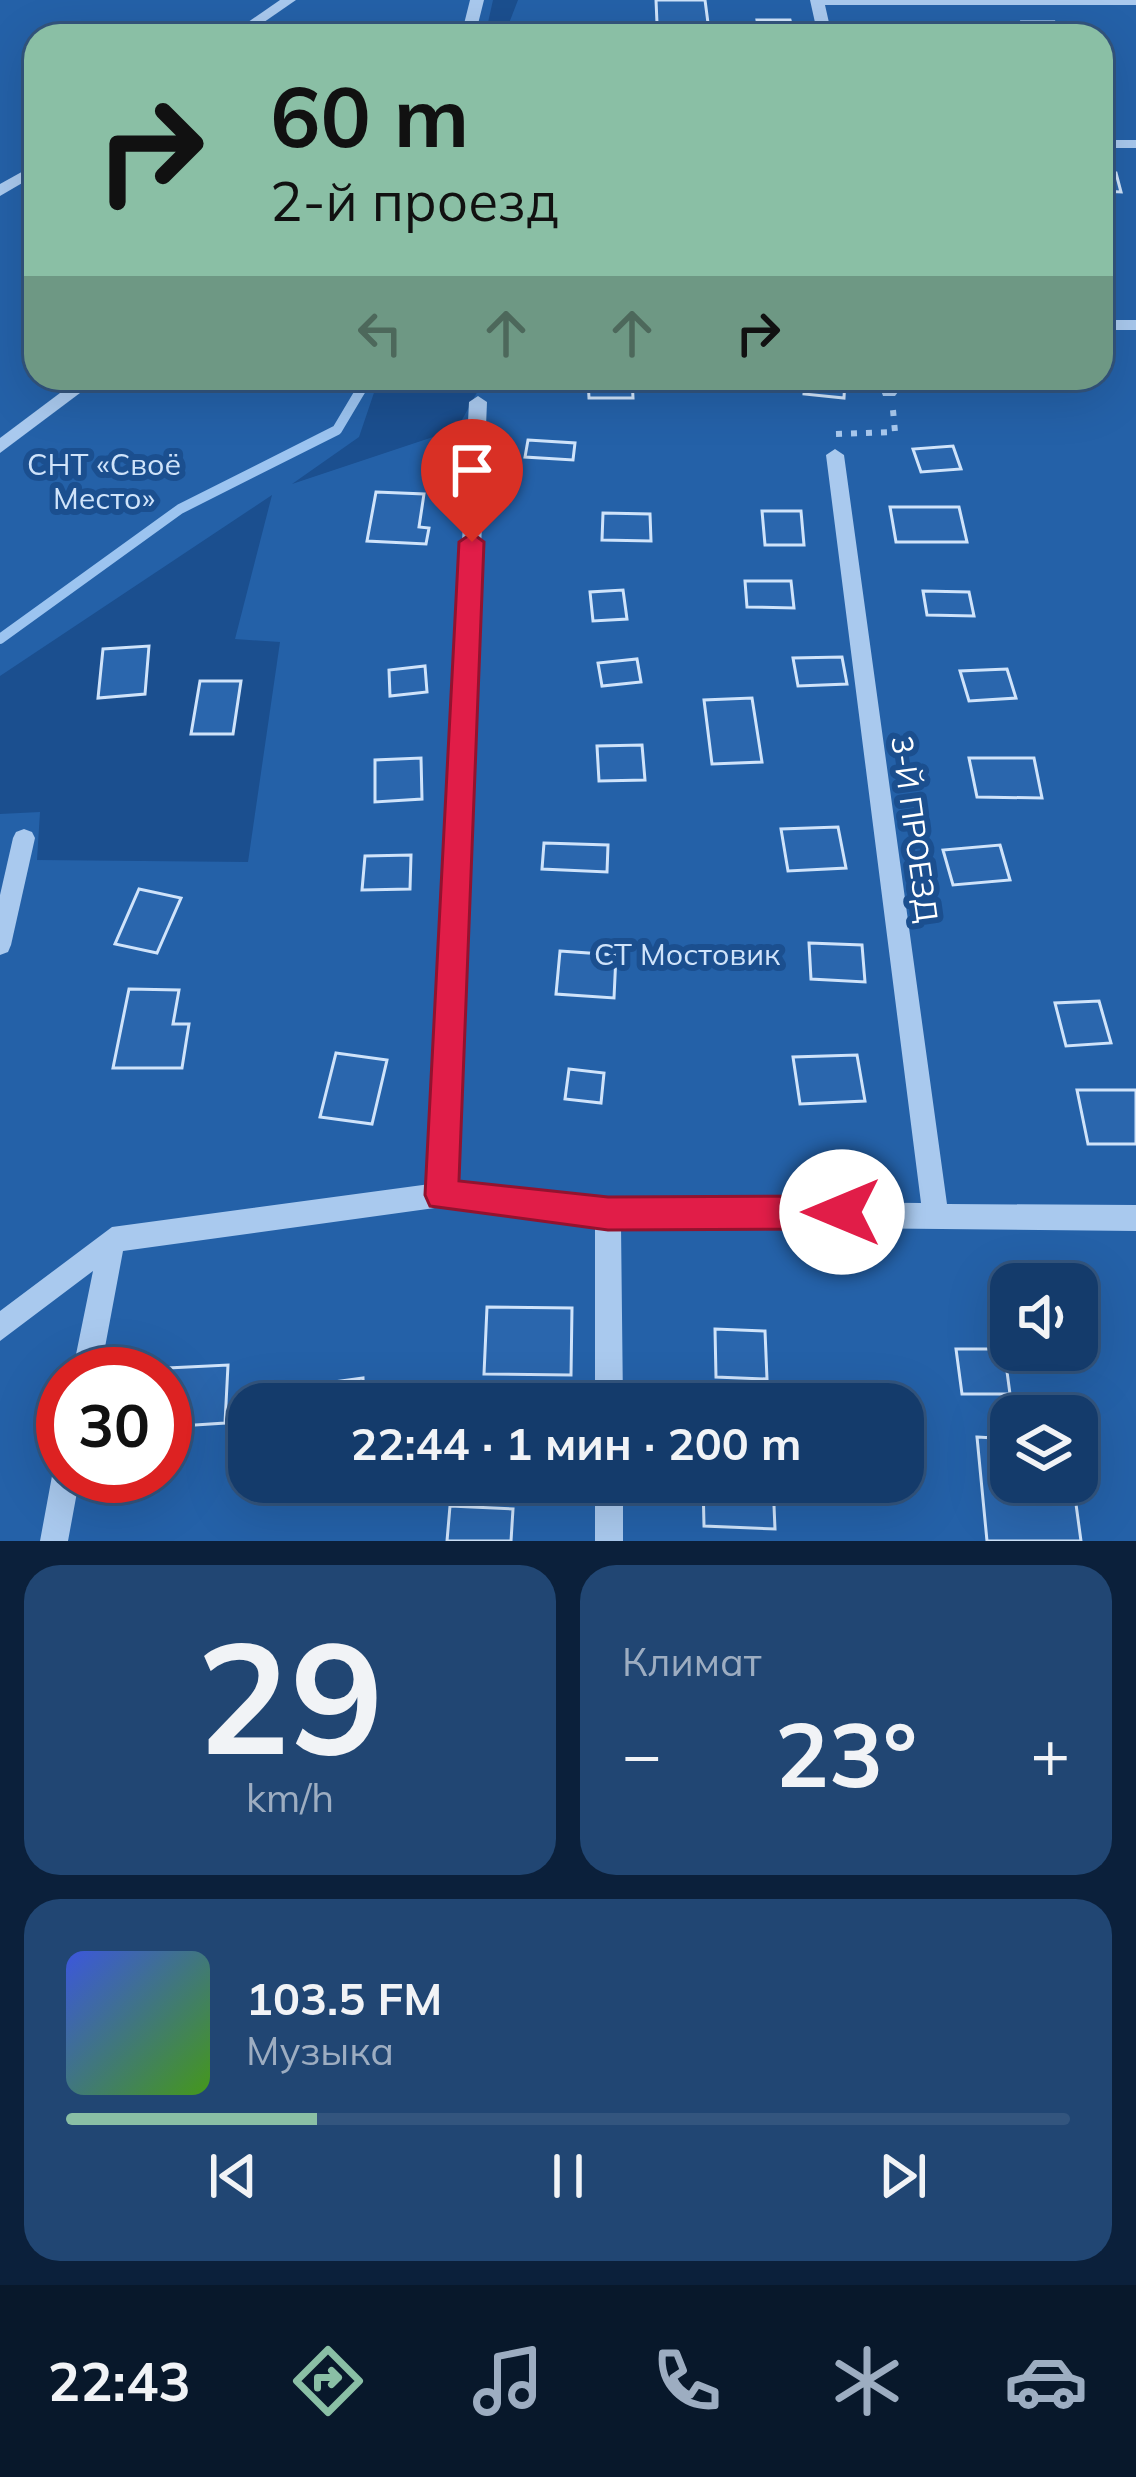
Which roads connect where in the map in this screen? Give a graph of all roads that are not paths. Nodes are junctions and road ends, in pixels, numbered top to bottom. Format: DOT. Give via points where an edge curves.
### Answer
graph roads {
  1 [pos="289,0"];
  2 [pos="817,0"];
  3 [pos="1136,1"];
  4 [pos="253,24"];
  5 [pos="75,390"];
  6 [pos="478,402"];
  7 [pos="0,447"];
  8 [pos="835,455"];
  9 [pos="24,838"];
  10 [pos="0,944"];
  11 [pos="442,1195"];
  12 [pos="935,1212"];
  13 [pos="608,1214"];
  14 [pos="1135,1224"];
  15 [pos="112,1240"];
  16 [pos="0,1328"];
  17 [pos="91,1347"];
  18 [pos="609,1383"];
  19 [pos="61,1503"];
  20 [pos="609,1503"];
  21 [pos="53,1541"];
  22 [pos="609,1541"];
  1 -- 4 [label="street"];
  2 -- 3 [label="street"];
  5 -- 7 [label="street"];
  6 -- 11 [label="street"];
  8 -- 12 [label="street, 3-Й ПРОЕЗД"];
  9 -- 10 [label="street"];
  11 -- 13 [label="street"];
  11 -- 15 [label="street"];
  12 -- 13 [label="street"];
  12 -- 14 [label="street"];
  13 -- 18 [label="street"];
  15 -- 16 [label="street"];
  15 -- 17 [label="street"];
  19 -- 21 [label="street"];
  20 -- 22 [label="street"];
}
